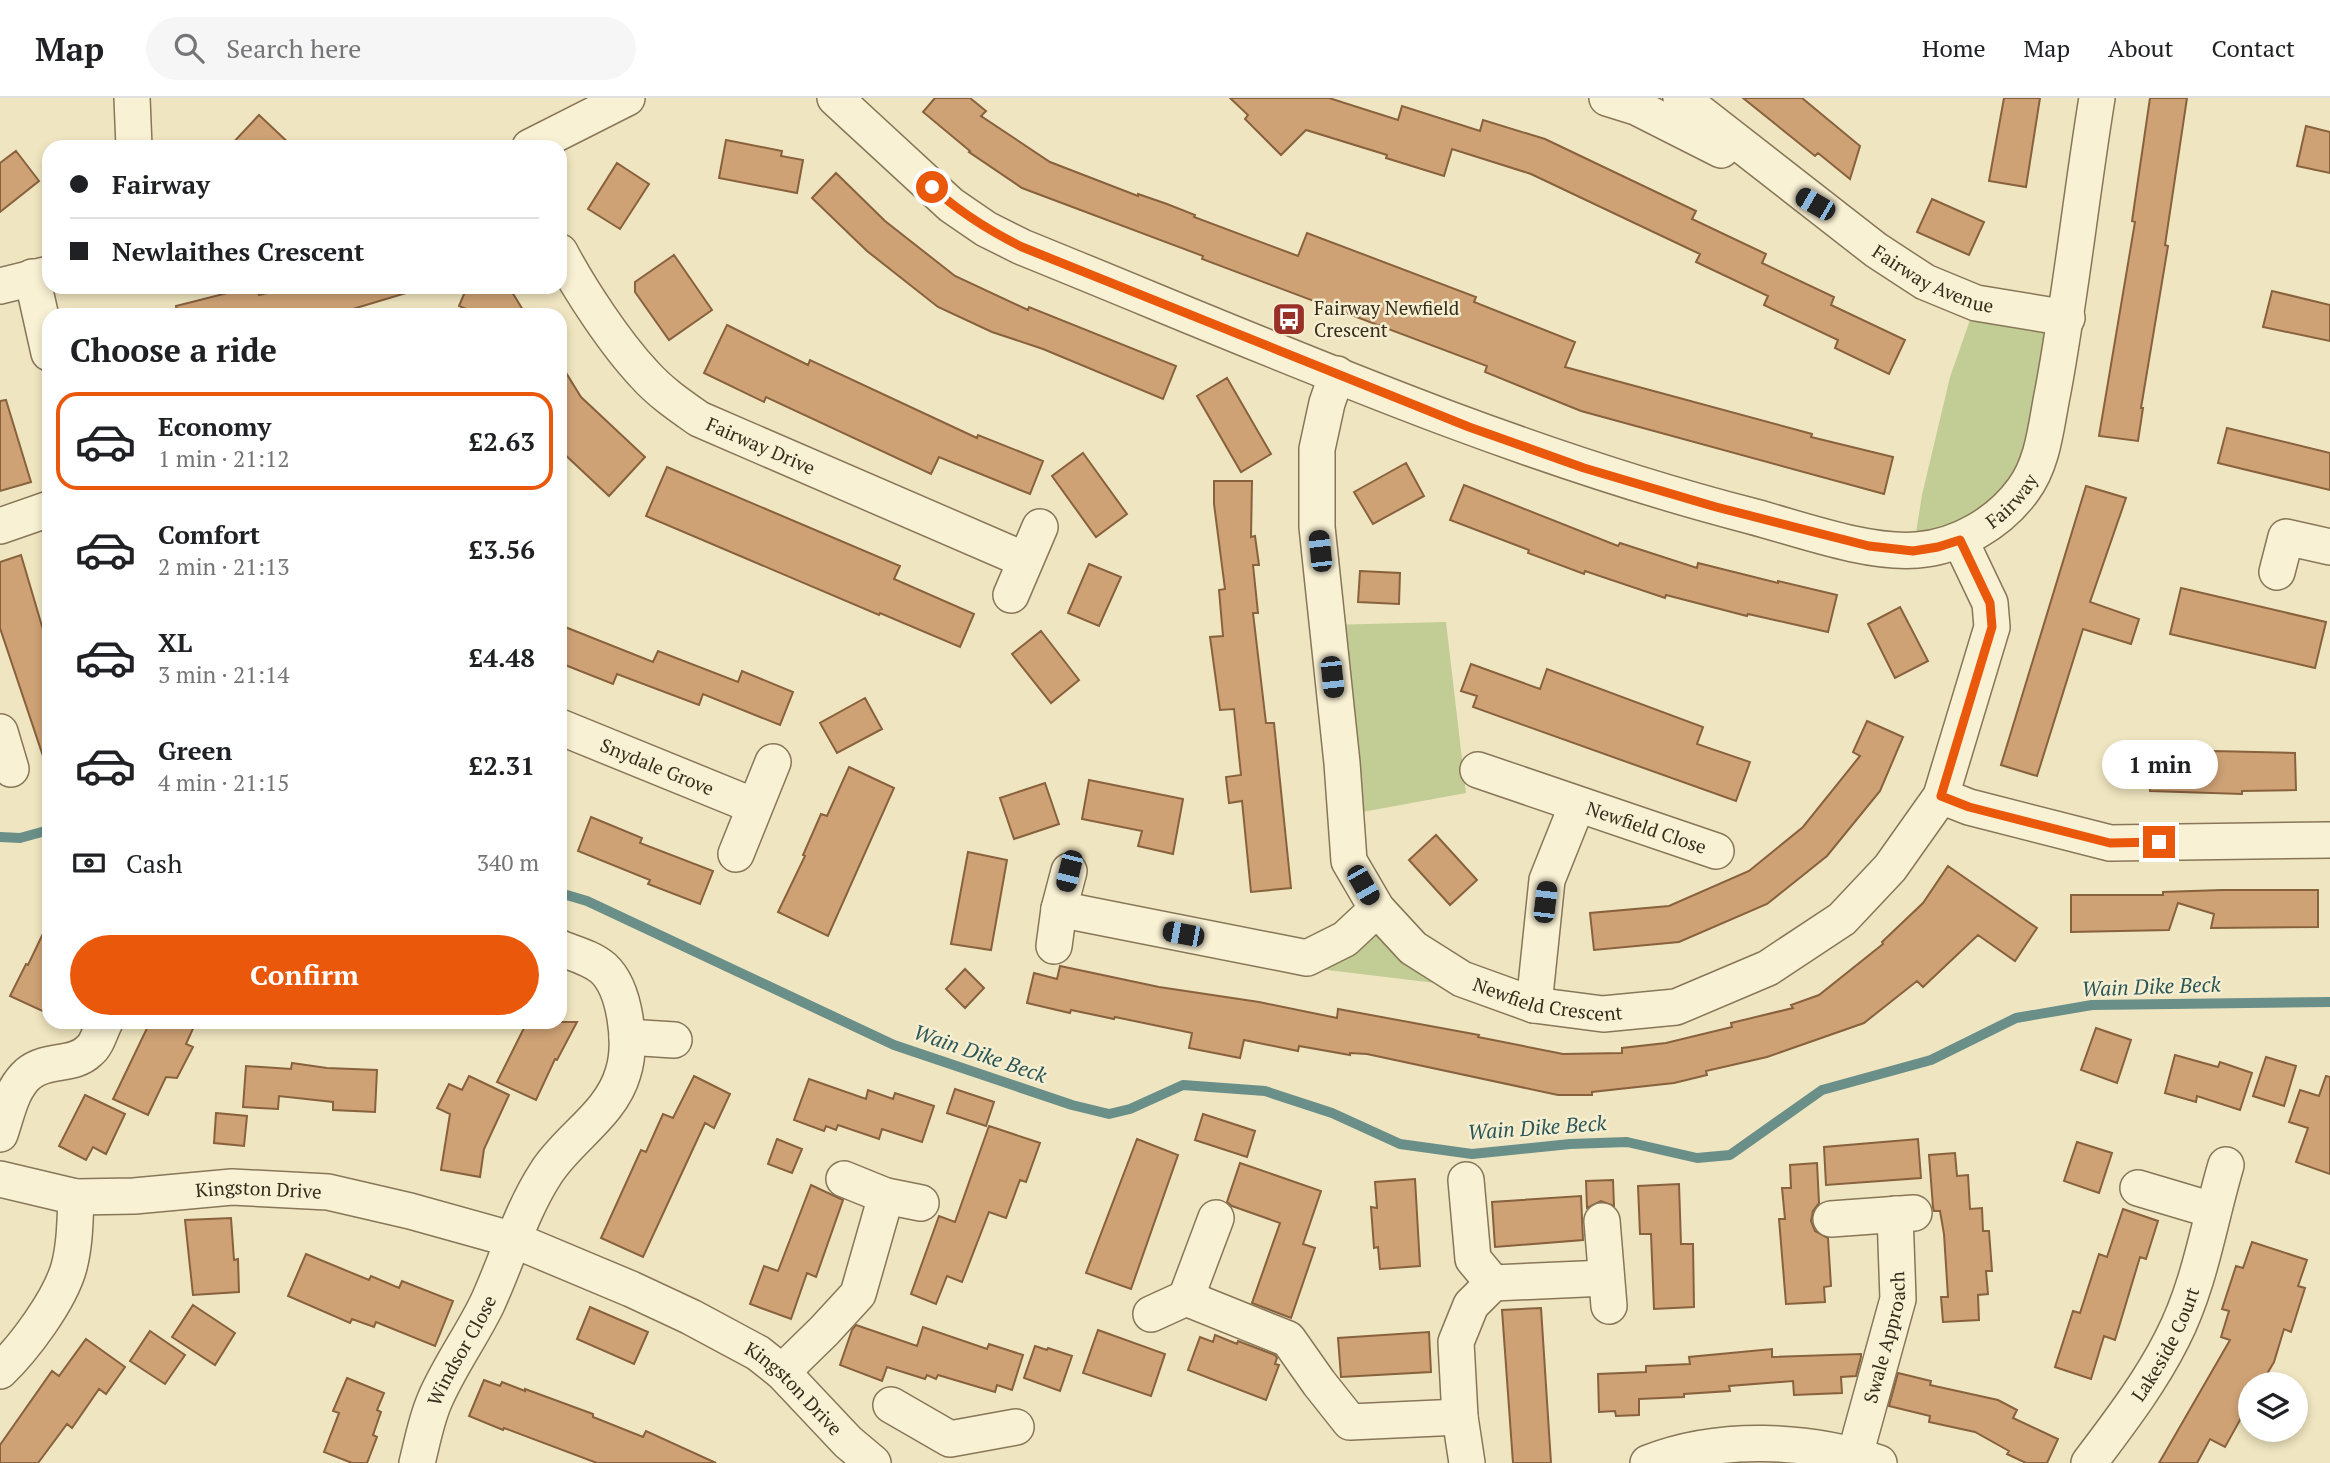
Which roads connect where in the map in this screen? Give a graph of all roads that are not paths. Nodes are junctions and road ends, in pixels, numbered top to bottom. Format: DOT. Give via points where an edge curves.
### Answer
graph roads {
  1 [pos="132,98"];
  2 [pos="627,98"];
  3 [pos="835,98"];
  4 [pos="1607,98"];
  5 [pos="1681,98"];
  6 [pos="2096,98"];
  7 [pos="134,140"];
  8 [pos="544,140"];
  9 [pos="1815,204"];
  10 [pos="567,263"];
  11 [pos="27,279"];
  12 [pos="2067,318"];
  13 [pos="42,329"];
  14 [pos="1337,373"];
  15 [pos="42,511"];
  16 [pos="0,526"];
  17 [pos="1040,527"];
  18 [pos="1960,540"];
  19 [pos="2330,547"];
  20 [pos="1025,561"];
  21 [pos="2277,572"];
  22 [pos="1011,595"];
  23 [pos="567,730"];
  24 [pos="772,762"];
  25 [pos="1478,770"];
  26 [pos="1941,796"];
  27 [pos="1577,805"];
  28 [pos="754,806"];
  29 [pos="2330,841"];
  30 [pos="1716,851"];
  31 [pos="736,854"];
  32 [pos="1069,871"];
  33 [pos="1059,909"];
  34 [pos="1377,909"];
  35 [pos="1054,946"];
  36 [pos="567,951"];
  37 [pos="1534,1005"];
  38 [pos="102,1029"];
  39 [pos="628,1037"];
  40 [pos="674,1040"];
  41 [pos="0,1134"];
  42 [pos="2226,1165"];
  43 [pos="0,1179"];
  44 [pos="844,1179"];
  45 [pos="1466,1180"];
  46 [pos="2138,1188"];
  47 [pos="886,1196"];
  48 [pos="76,1197"];
  49 [pos="921,1203"];
  50 [pos="2212,1210"];
  51 [pos="1216,1218"];
  52 [pos="1831,1219"];
  53 [pos="1602,1221"];
  54 [pos="513,1240"];
  55 [pos="1493,1283"];
  56 [pos="1186,1298"];
  57 [pos="1151,1314"];
  58 [pos="0,1371"];
  59 [pos="782,1372"];
  60 [pos="891,1405"];
  61 [pos="1460,1418"];
  62 [pos="1016,1427"];
  63 [pos="944,1451"];
  64 [pos="1867,1459"];
  65 [pos="417,1463"];
  66 [pos="873,1463"];
  67 [pos="1467,1463"];
  68 [pos="1648,1463"];
  69 [pos="2089,1463"];
  1 -- 7 [label="street"];
  2 -- 8 [label="street"];
  3 -- 14 [label="street, Fairway" via="951,205 986,229"];
  4 -- 9 [label="street, Fairway Avenue" via="1706,141"];
  5 -- 9 [label="street, Fairway Avenue"];
  6 -- 12 [label="street, Fairway"];
  9 -- 12 [label="street, Fairway Avenue" via="1925,282 1976,303"];
  10 -- 20 [label="street, Fairway Drive" via="636,365 699,419"];
  11 -- 13 [label="street"];
  12 -- 18 [label="street, Fairway" via="2040,458 2024,489 1995,519"];
  14 -- 18 [label="street, Fairway" via="1584,468 1716,507 1886,549 1913,551"];
  14 -- 34 [label="street, Newfield Crescent" via="1317,449 1317,527 1349,861"];
  15 -- 16 [label="street"];
  17 -- 20 [label="street"];
  18 -- 26 [label="street, Newfield Crescent" via="1990,603 1992,627"];
  19 -- 21 [label="street" via="2286,537"];
  20 -- 22 [label="street"];
  23 -- 28 [label="street, Snydale Grove"];
  24 -- 28 [label="street"];
  25 -- 27 [label="street, Newfield Close"];
  26 -- 29 [label="street" via="2110,843"];
  26 -- 37 [label="street, Newfield Crescent" via="1890,868 1842,919 1768,968 1675,1007 1603,1014"];
  27 -- 30 [label="street, Newfield Close"];
  27 -- 37 [label="street, Newfield Close" via="1547,880"];
  28 -- 31 [label="street"];
  32 -- 33 [label="street"];
  33 -- 34 [label="street" via="1307,958 1345,939"];
  33 -- 35 [label="street"];
  34 -- 37 [label="street, Newfield Crescent" via="1413,948 1462,979"];
  36 -- 39 [label="street" via="588,959 613,978"];
  38 -- 41 [label="street" via="92,1050 79,1059 45,1064 27,1075 13,1093"];
  39 -- 40 [label="street"];
  39 -- 54 [label="street" via="624,1072 615,1094 545,1174"];
  42 -- 50 [label="street, Lakeside Court"];
  43 -- 48 [label="street, Kingston Drive"];
  44 -- 47 [label="street"];
  45 -- 55 [label="street" via="1473,1259"];
  46 -- 50 [label="street"];
  47 -- 49 [label="street"];
  47 -- 59 [label="street" via="858,1294"];
  48 -- 54 [label="street, Kingston Drive" via="232,1187 328,1192"];
  48 -- 58 [label="street" via="68,1269 18,1354"];
  50 -- 69 [label="street, Lakeside Court" via="2193,1286 2174,1337"];
  51 -- 56 [label="street"];
  52 -- 64 [label="street, Swale Approach" via="1904,1214 1898,1299"];
  53 -- 55 [label="street" via="1607,1292"];
  54 -- 59 [label="street, Kingston Drive" via="691,1317 758,1353"];
  54 -- 65 [label="street, Windsor Close" via="486,1305 434,1402"];
  55 -- 61 [label="street" via="1471,1305 1456,1342"];
  56 -- 57 [label="street"];
  56 -- 61 [label="street" via="1288,1339 1350,1422"];
  59 -- 66 [label="street, Kingston Drive"];
  60 -- 63 [label="street"];
  61 -- 67 [label="street"];
  62 -- 63 [label="street"];
  64 -- 68 [label="street" via="1792,1445 1734,1445"];
}
